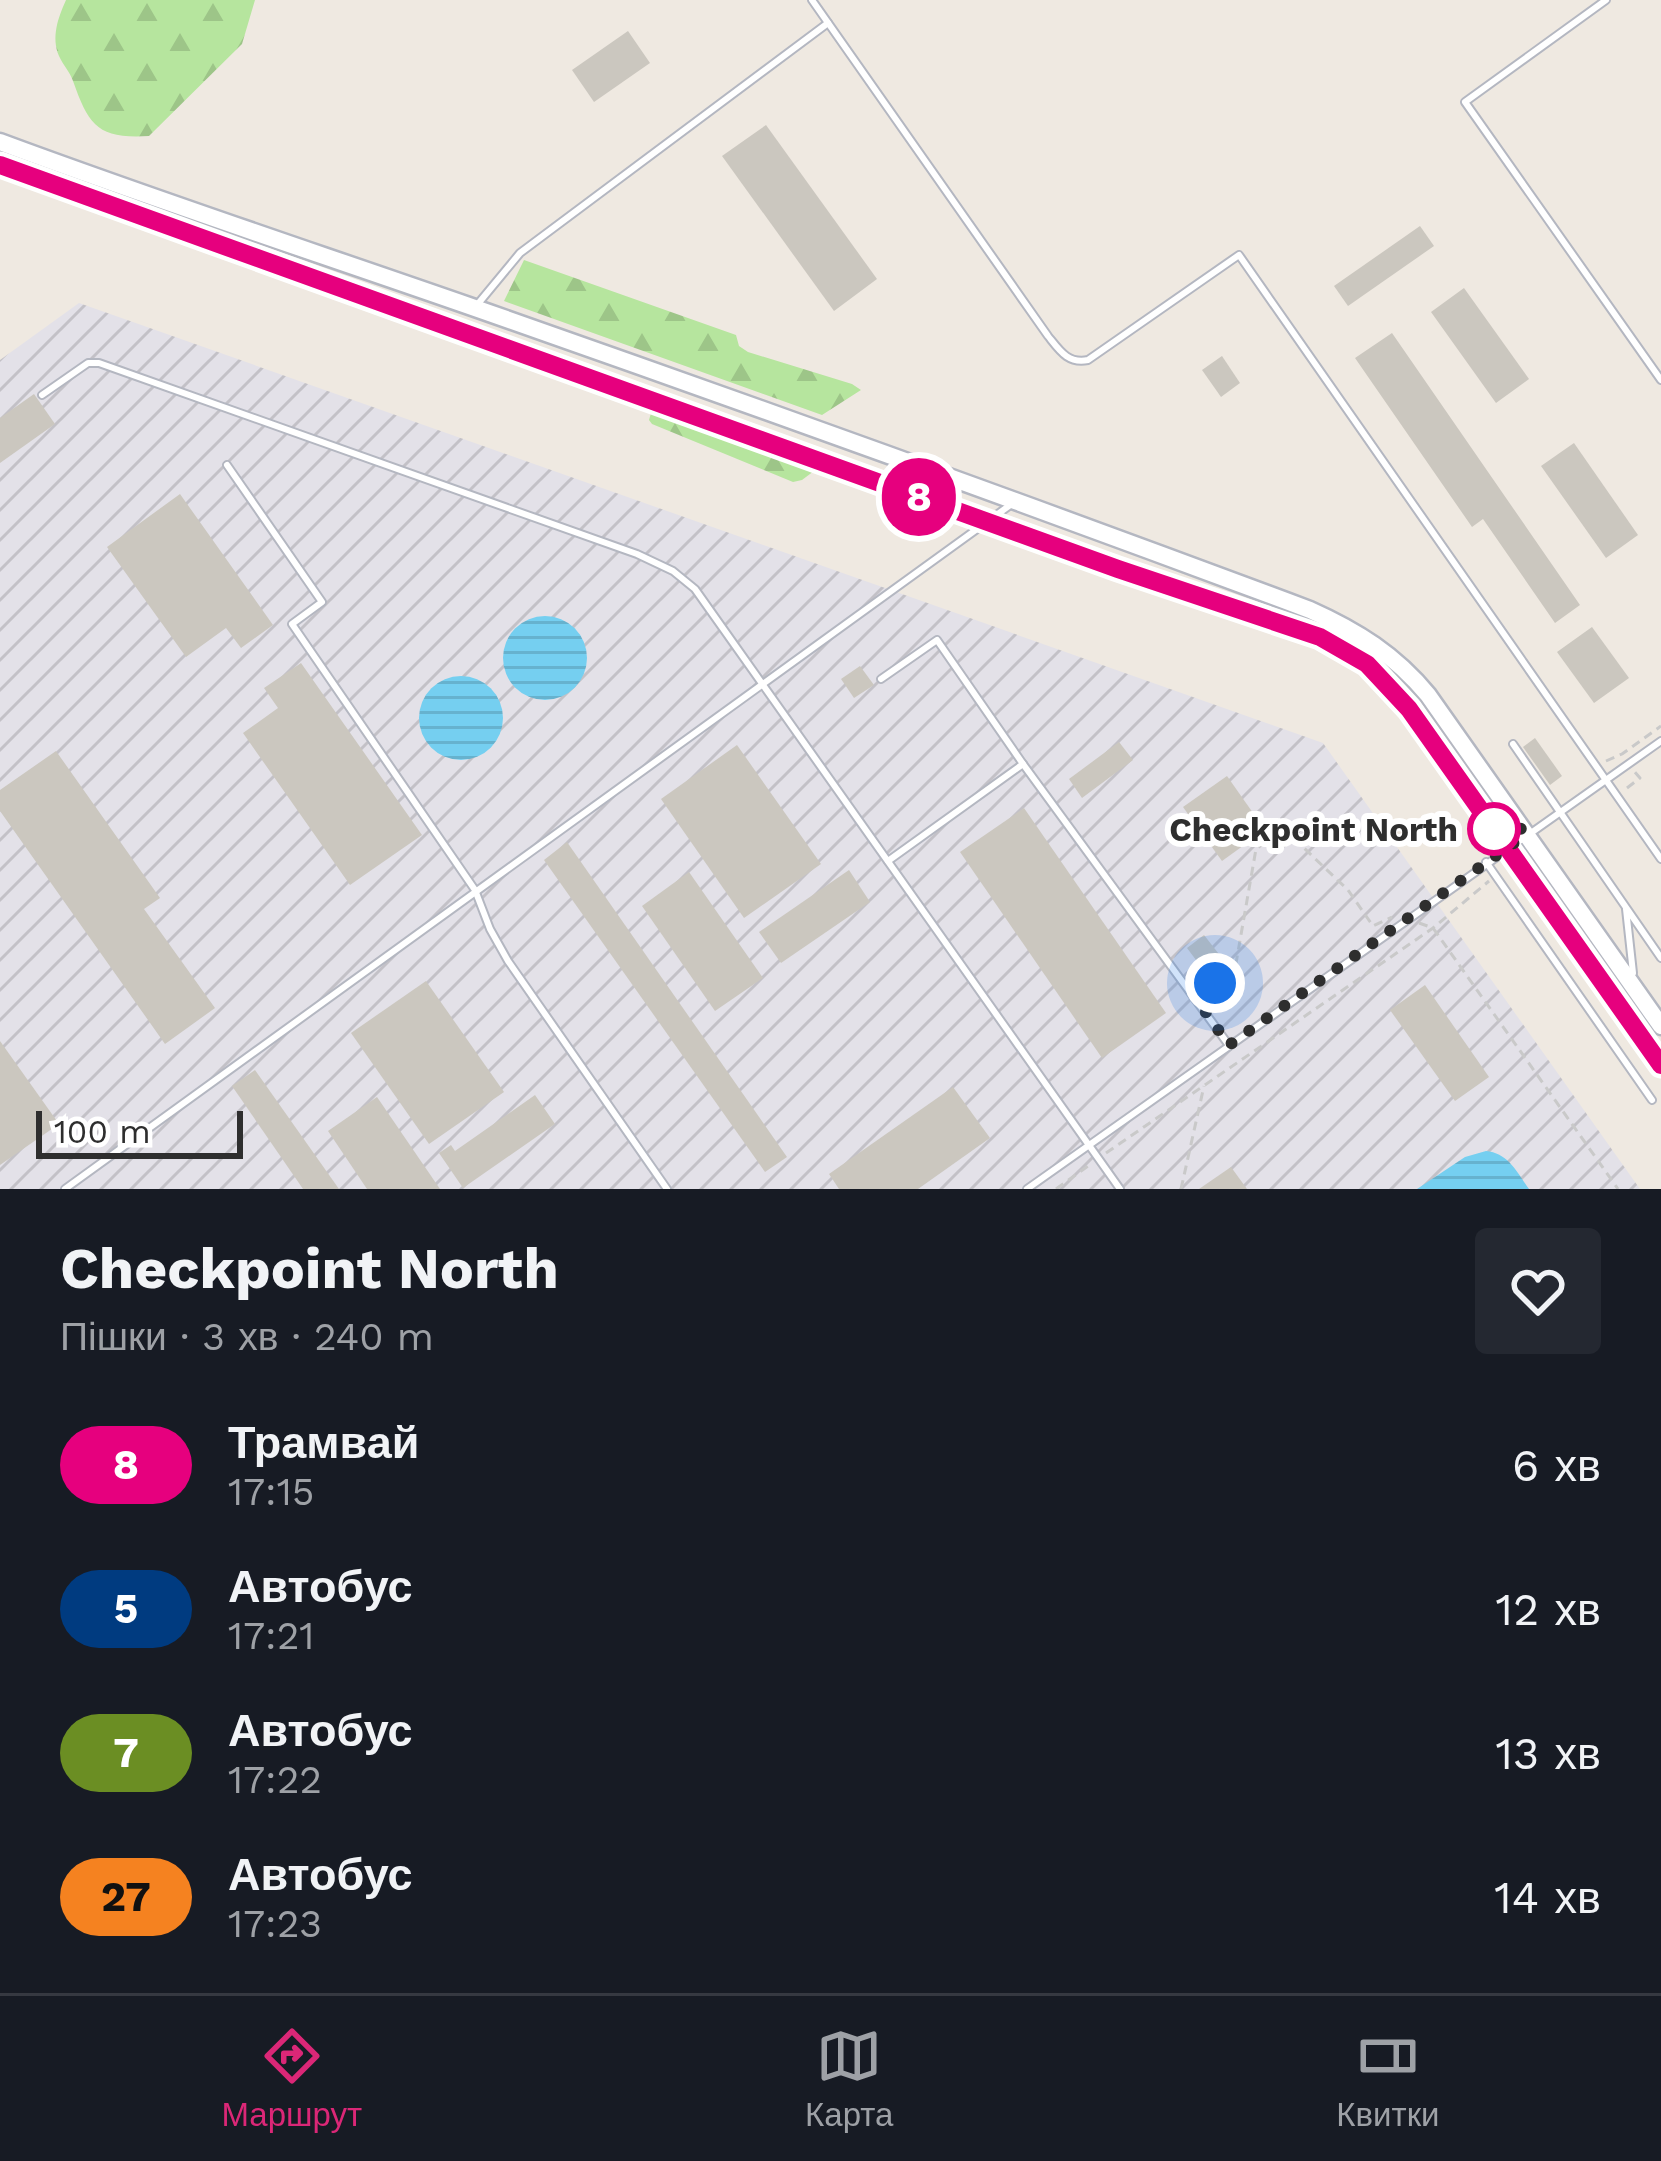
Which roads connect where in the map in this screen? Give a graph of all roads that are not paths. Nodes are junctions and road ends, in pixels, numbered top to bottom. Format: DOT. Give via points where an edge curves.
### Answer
graph roads {
  1 [pos="812,0"];
  2 [pos="1606,0"];
  3 [pos="828,23"];
  4 [pos="0,142"];
  5 [pos="474,308"];
  6 [pos="1661,380"];
  7 [pos="42,394"];
  8 [pos="227,466"];
  9 [pos="1014,502"];
  10 [pos="881,679"];
  11 [pos="762,683"];
  12 [pos="1661,741"];
  13 [pos="1513,744"];
  14 [pos="1023,764"];
  15 [pos="1605,781"];
  16 [pos="1560,811"];
  17 [pos="1525,835"];
  18 [pos="1661,859"];
  19 [pos="888,860"];
  20 [pos="1486,862"];
  21 [pos="475,890"];
  22 [pos="1625,905"];
  23 [pos="1661,958"];
  24 [pos="1634,989"];
  25 [pos="1661,1026"];
  26 [pos="1229,1045"];
  27 [pos="1652,1100"];
  28 [pos="1089,1145"];
  29 [pos="64,1189"];
  30 [pos="667,1189"];
  31 [pos="1027,1189"];
  32 [pos="1120,1189"];
  1 -- 3 [label="lane"];
  2 -- 6 [label="lane" via="1465,102"];
  3 -- 5 [label="lane" via="520,253"];
  3 -- 15 [label="lane" via="1068,359 1088,360 1239,255"];
  4 -- 5 [label="street"];
  5 -- 9 [label="street"];
  7 -- 11 [label="lane" via="99,363 637,554 694,589"];
  8 -- 21 [label="lane" via="322,602 292,624"];
  9 -- 11 [label="lane"];
  9 -- 17 [label="street" via="1310,610 1374,644 1428,695"];
  10 -- 14 [label="lane" via="938,640"];
  11 -- 19 [label="lane"];
  11 -- 21 [label="lane"];
  12 -- 15 [label="lane"];
  13 -- 16 [label="lane"];
  14 -- 19 [label="lane"];
  14 -- 26 [label="lane"];
  15 -- 16 [label="lane"];
  15 -- 18 [label="lane"];
  16 -- 17 [label="lane"];
  16 -- 22 [label="lane"];
  17 -- 20 [label="lane"];
  17 -- 24 [label="street"];
  19 -- 28 [label="lane"];
  20 -- 26 [label="lane"];
  20 -- 27 [label="lane"];
  21 -- 29 [label="lane"];
  21 -- 30 [label="lane" via="508,961"];
  22 -- 23 [label="lane"];
  22 -- 24 [label="lane"];
  24 -- 25 [label="street"];
  26 -- 28 [label="lane"];
  28 -- 31 [label="lane"];
  28 -- 32 [label="lane"];
}
